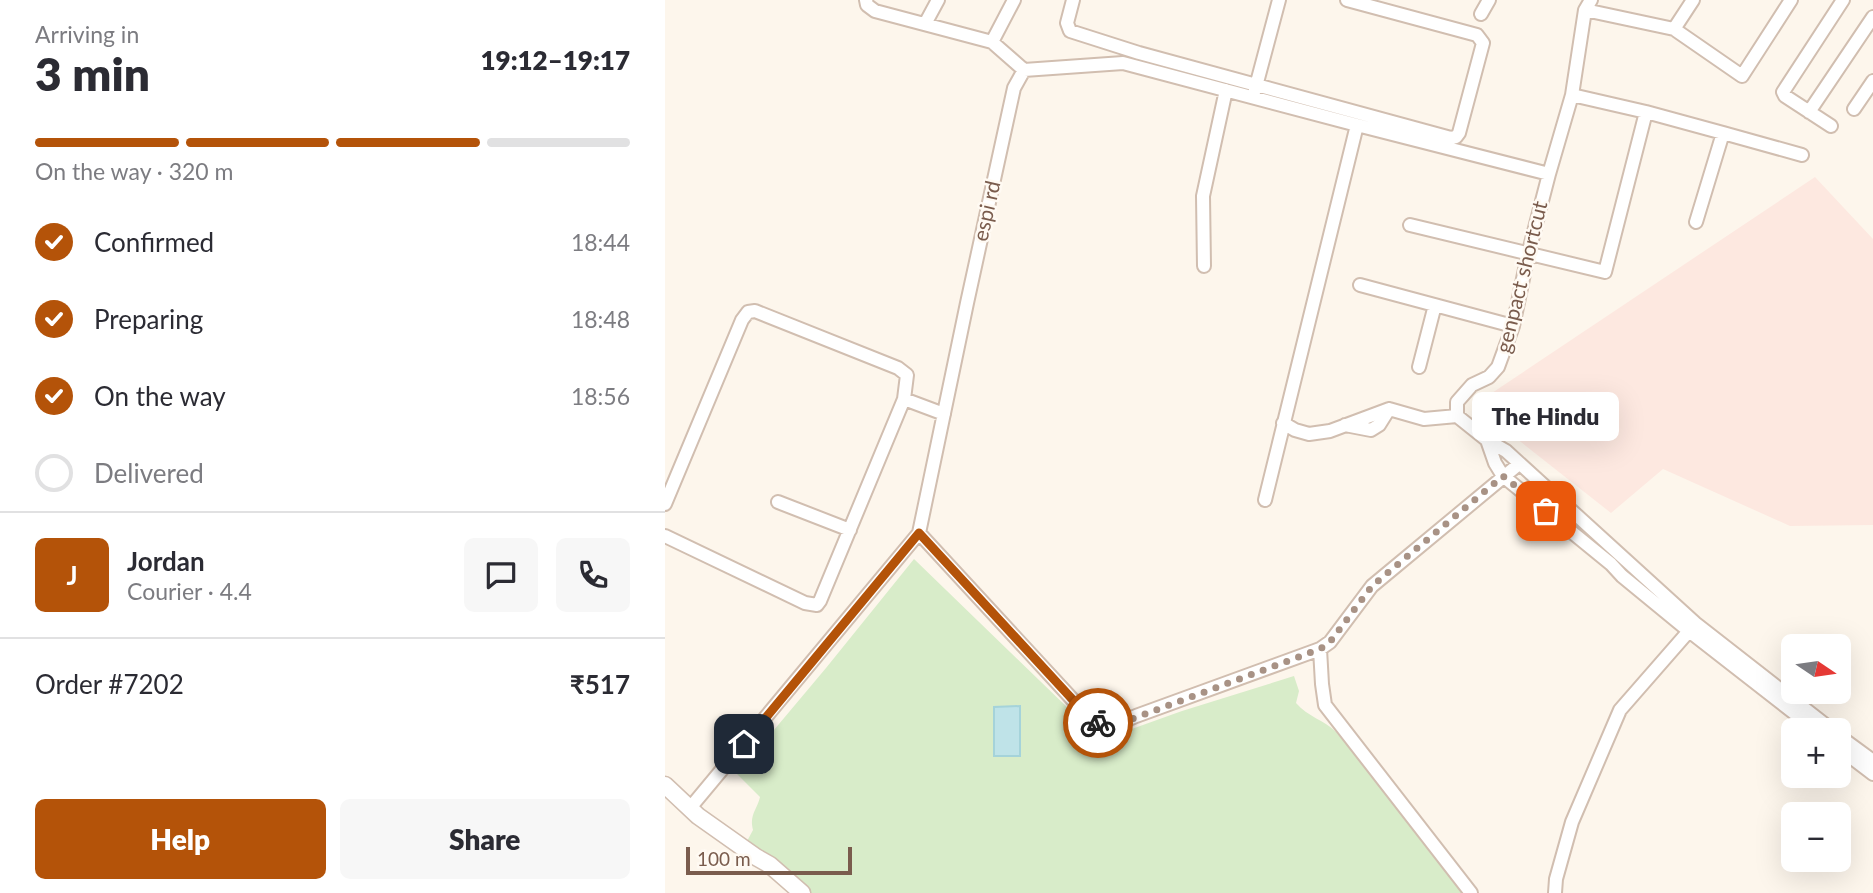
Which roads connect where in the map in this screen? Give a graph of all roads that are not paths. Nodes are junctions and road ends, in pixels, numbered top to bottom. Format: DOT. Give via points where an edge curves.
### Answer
graph roads {
  1 [pos="938,0"];
  2 [pos="1014,0"];
  3 [pos="1073,0"];
  4 [pos="1279,0"];
  5 [pos="1347,0"];
  6 [pos="1489,0"];
  7 [pos="1693,0"];
  8 [pos="1791,0"];
  9 [pos="1843,0"];
  10 [pos="868,4"];
  11 [pos="1588,5"];
  12 [pos="1481,14"];
  13 [pos="1873,17"];
  14 [pos="925,23"];
  15 [pos="1674,29"];
  16 [pos="992,42"];
  17 [pos="1138,59"];
  18 [pos="1024,70"];
  19 [pos="1186,72"];
  20 [pos="1873,81"];
  21 [pos="1257,84"];
  22 [pos="1226,90"];
  23 [pos="1572,95"];
  24 [pos="1253,97"];
  25 [pos="1854,109"];
  26 [pos="1326,110"];
  27 [pos="1809,111"];
  28 [pos="1646,112"];
  29 [pos="1342,115"];
  30 [pos="1356,125"];
  31 [pos="1831,126"];
  32 [pos="1723,133"];
  33 [pos="1803,155"];
  34 [pos="1549,174"];
  35 [pos="1696,222"];
  36 [pos="1410,225"];
  37 [pos="1528,255"];
  38 [pos="1204,267"];
  39 [pos="1360,285"];
  40 [pos="1435,305"];
  41 [pos="1513,327"];
  42 [pos="1419,367"];
  43 [pos="904,399"];
  44 [pos="944,414"];
  45 [pos="1457,416"];
  46 [pos="1283,423"];
  47 [pos="1487,440"];
  48 [pos="1519,464"];
  49 [pos="1503,476"];
  50 [pos="1265,500"];
  51 [pos="778,502"];
  52 [pos="665,504"];
  53 [pos="850,530"];
  54 [pos="919,533"];
  55 [pos="665,536"];
  56 [pos="1689,631"];
  57 [pos="1320,649"];
  58 [pos="1758,679"];
  59 [pos="1802,718"];
  60 [pos="1815,718"];
  61 [pos="1851,745"];
  62 [pos="1851,757"];
  63 [pos="1873,761"];
  64 [pos="1873,774"];
  65 [pos="665,785"];
  66 [pos="690,808"];
  67 [pos="756,857"];
  68 [pos="785,893"];
  69 [pos="802,893"];
  70 [pos="1471,893"];
  71 [pos="1555,893"];
  1 -- 14 [label="street"];
  2 -- 16 [label="street"];
  3 -- 17 [label="street" via="1067,23 1070,31"];
  4 -- 21 [label="street"];
  5 -- 29 [label="street" via="1477,35 1483,43 1456,136"];
  6 -- 12 [label="street"];
  7 -- 15 [label="street"];
  8 -- 15 [label="street" via="1742,76"];
  9 -- 27 [label="street" via="1783,92"];
  10 -- 14 [label="street"];
  11 -- 15 [label="street"];
  11 -- 23 [label="street, genpact shortcut"];
  13 -- 27 [label="street"];
  14 -- 16 [label="street"];
  16 -- 18 [label="street"];
  17 -- 18 [label="street"];
  17 -- 19 [label="street"];
  18 -- 44 [label="street, espi rd" via="1014,88"];
  19 -- 21 [label="street"];
  19 -- 22 [label="street"];
  20 -- 25 [label="street"];
  21 -- 24 [label="street"];
  21 -- 26 [label="street"];
  22 -- 24 [label="street"];
  22 -- 38 [label="street" via="1203,196"];
  23 -- 28 [label="street"];
  23 -- 34 [label="street, genpact shortcut"];
  24 -- 26 [label="street"];
  26 -- 29 [label="street"];
  27 -- 31 [label="street"];
  28 -- 32 [label="street"];
  28 -- 37 [label="street" via="1605,272"];
  29 -- 30 [label="street"];
  30 -- 34 [label="street"];
  30 -- 46 [label="street"];
  32 -- 33 [label="street"];
  32 -- 35 [label="street"];
  34 -- 37 [label="street, genpact shortcut"];
  36 -- 37 [label="street"];
  37 -- 41 [label="street, genpact shortcut"];
  39 -- 40 [label="street"];
  40 -- 41 [label="street"];
  40 -- 42 [label="street"];
  41 -- 45 [label="street, genpact shortcut" via="1498,367 1457,402"];
  43 -- 44 [label="street"];
  43 -- 52 [label="street" via="908,375 898,368 748,312"];
  43 -- 53 [label="street"];
  44 -- 54 [label="street, espi rd"];
  45 -- 46 [label="street" via="1425,419 1389,409 1309,434"];
  45 -- 47 [label="street"];
  46 -- 50 [label="street"];
  47 -- 48 [label="street"];
  47 -- 49 [label="street"];
  48 -- 49 [label="street"];
  48 -- 58 [label="street"];
  49 -- 56 [label="street"];
  49 -- 57 [label="street" via="1372,586"];
  51 -- 53 [label="street"];
  53 -- 55 [label="street" via="817,605"];
  54 -- 57 [label="street" via="1101,726 1113,726"];
  54 -- 66 [label="street, espi rd"];
  56 -- 58 [label="street"];
  56 -- 71 [label="street" via="1620,710 1572,822"];
  57 -- 70 [label="street" via="1325,705"];
  58 -- 59 [label="street"];
  58 -- 60 [label="street"];
  61 -- 63 [label="street"];
  62 -- 64 [label="street"];
  65 -- 66 [label="street"];
  66 -- 67 [label="street"];
  67 -- 68 [label="street" via="763,873"];
  67 -- 69 [label="street"];
}
